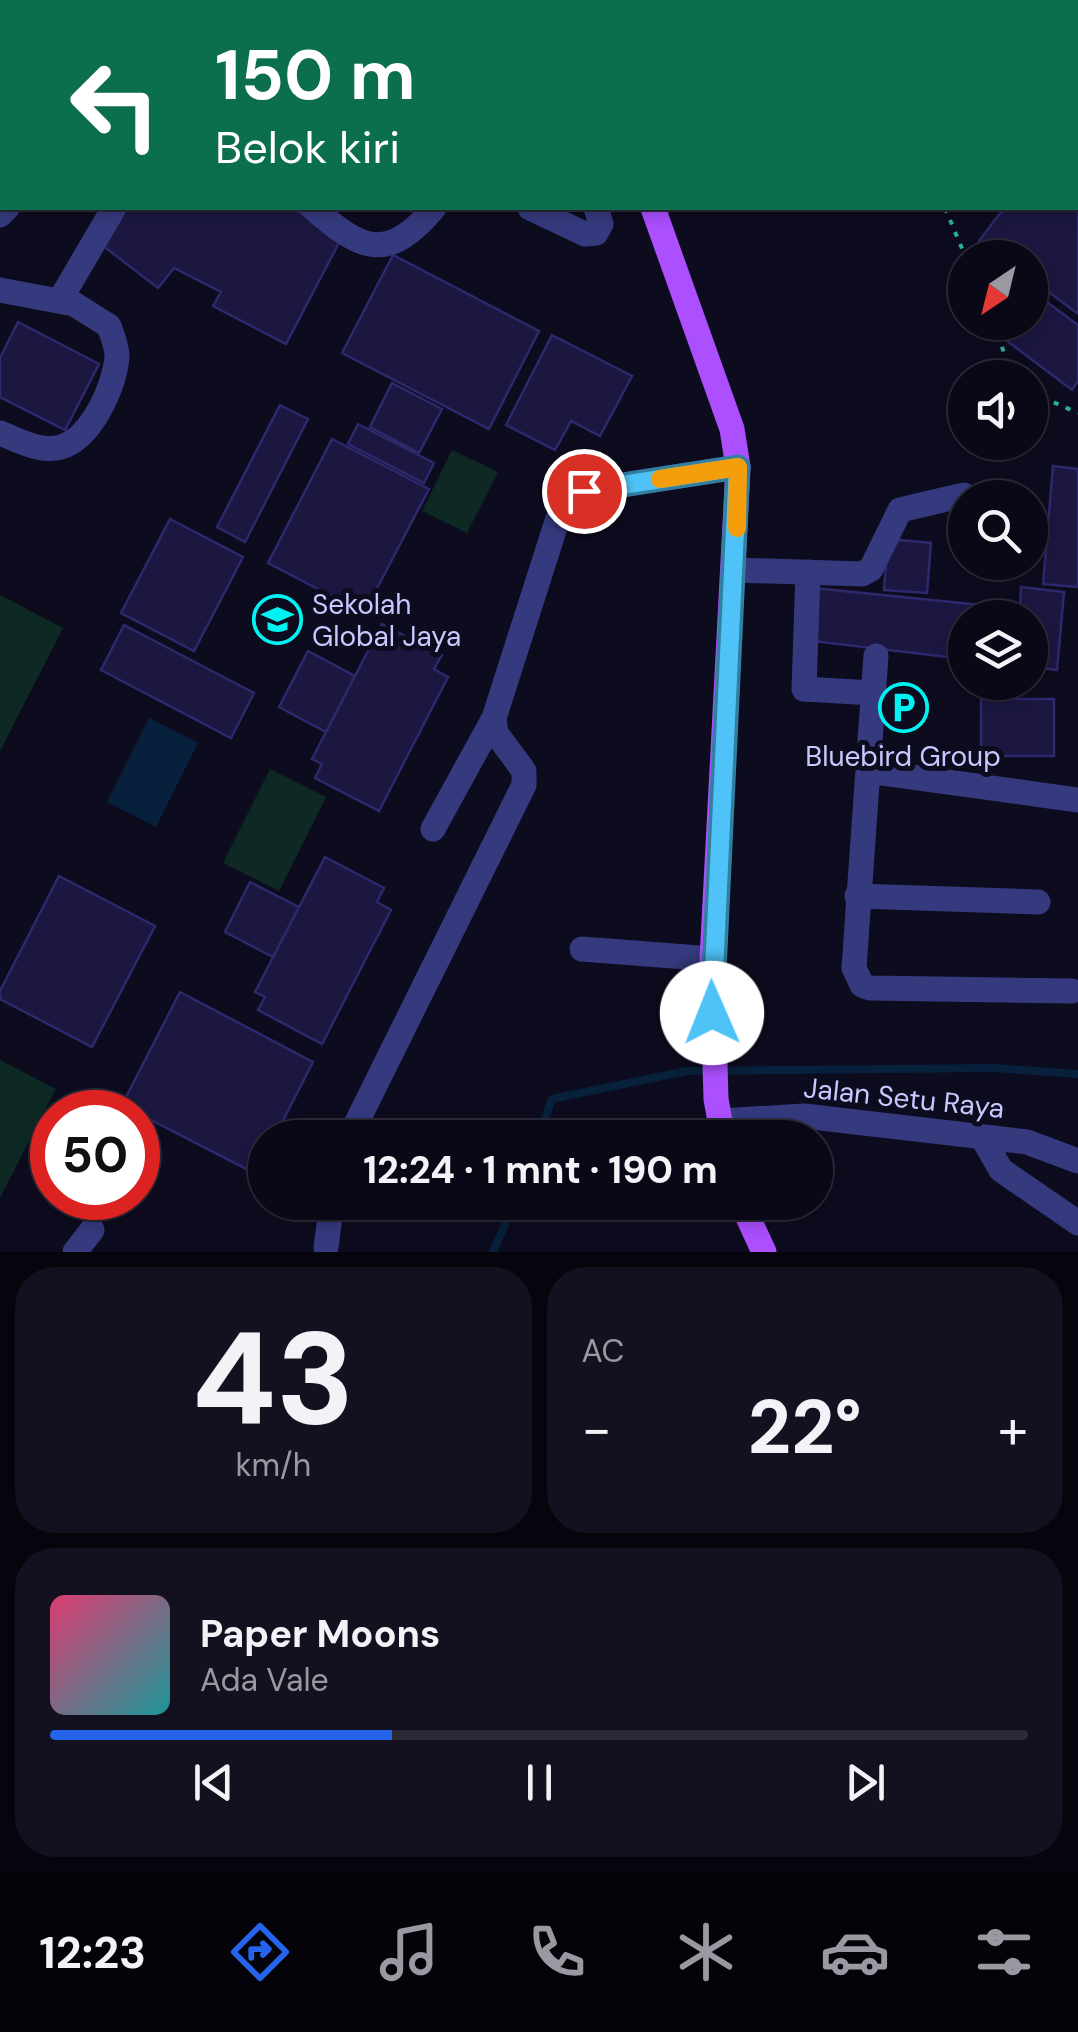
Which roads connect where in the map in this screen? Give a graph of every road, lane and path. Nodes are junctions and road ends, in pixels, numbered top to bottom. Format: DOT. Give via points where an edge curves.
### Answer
graph roads {
  1 [pos="113,210"];
  2 [pos="315,210"];
  3 [pos="432,210"];
  4 [pos="534,210"];
  5 [pos="597,210"];
  6 [pos="655,210"];
  7 [pos="946,210"];
  8 [pos="958,240"];
  9 [pos="0,290"];
  10 [pos="60,300"];
  11 [pos="1048,400"];
  12 [pos="1078,402"];
  13 [pos="1075,412"];
  14 [pos="0,433"];
  15 [pos="738,467"];
  16 [pos="948,499"];
  17 [pos="735,570"];
  18 [pos="808,572"];
  19 [pos="876,656"];
  20 [pos="873,693"];
  21 [pos="494,718"];
  22 [pos="868,771"];
  23 [pos="1078,800"];
  24 [pos="434,829"];
  25 [pos="857,896"];
  26 [pos="1038,902"];
  27 [pos="582,949"];
  28 [pos="712,959"];
  29 [pos="1072,991"];
  30 [pos="719,1119"];
  31 [pos="358,1120"];
  32 [pos="982,1137"];
  33 [pos="1078,1161"];
  34 [pos="330,1220"];
  35 [pos="749,1220"];
  36 [pos="1078,1222"];
  37 [pos="92,1230"];
  38 [pos="326,1247"];
  39 [pos="75,1252"];
  40 [pos="764,1252"];
  1 -- 10 [label="street"];
  2 -- 3 [label="street" via="368,244 390,245 409,238"];
  4 -- 5 [label="street" via="584,234 596,233 601,224"];
  6 -- 15 [label="main road" via="732,429"];
  7 -- 8 [label="path"];
  9 -- 10 [label="street"];
  10 -- 14 [label="street" via="109,326 117,352 111,383 88,426 62,447 34,446"];
  11 -- 13 [label="path"];
  12 -- 13 [label="path"];
  15 -- 17 [label="main road"];
  15 -- 21 [label="street" via="584,491 572,499 559,514"];
  16 -- 18 [label="street" via="900,510 871,569 862,574"];
  17 -- 18 [label="street"];
  17 -- 28 [label="main road"];
  18 -- 20 [label="street" via="804,689"];
  19 -- 20 [label="street"];
  20 -- 22 [label="street"];
  21 -- 24 [label="street"];
  21 -- 31 [label="street" via="496,733 524,771 524,786"];
  22 -- 23 [label="street"];
  22 -- 25 [label="street"];
  25 -- 26 [label="street"];
  25 -- 29 [label="street" via="854,968 862,985"];
  27 -- 28 [label="street"];
  28 -- 30 [label="main road"];
  30 -- 32 [label="street, Jalan Setu Raya" via="804,1116"];
  32 -- 33 [label="street, Jalan Setu Raya" via="1027,1142"];
  32 -- 36 [label="street" via="1001,1170"];
  34 -- 38 [label="street"];
  35 -- 40 [label="main road"];
  37 -- 39 [label="street"];
}
